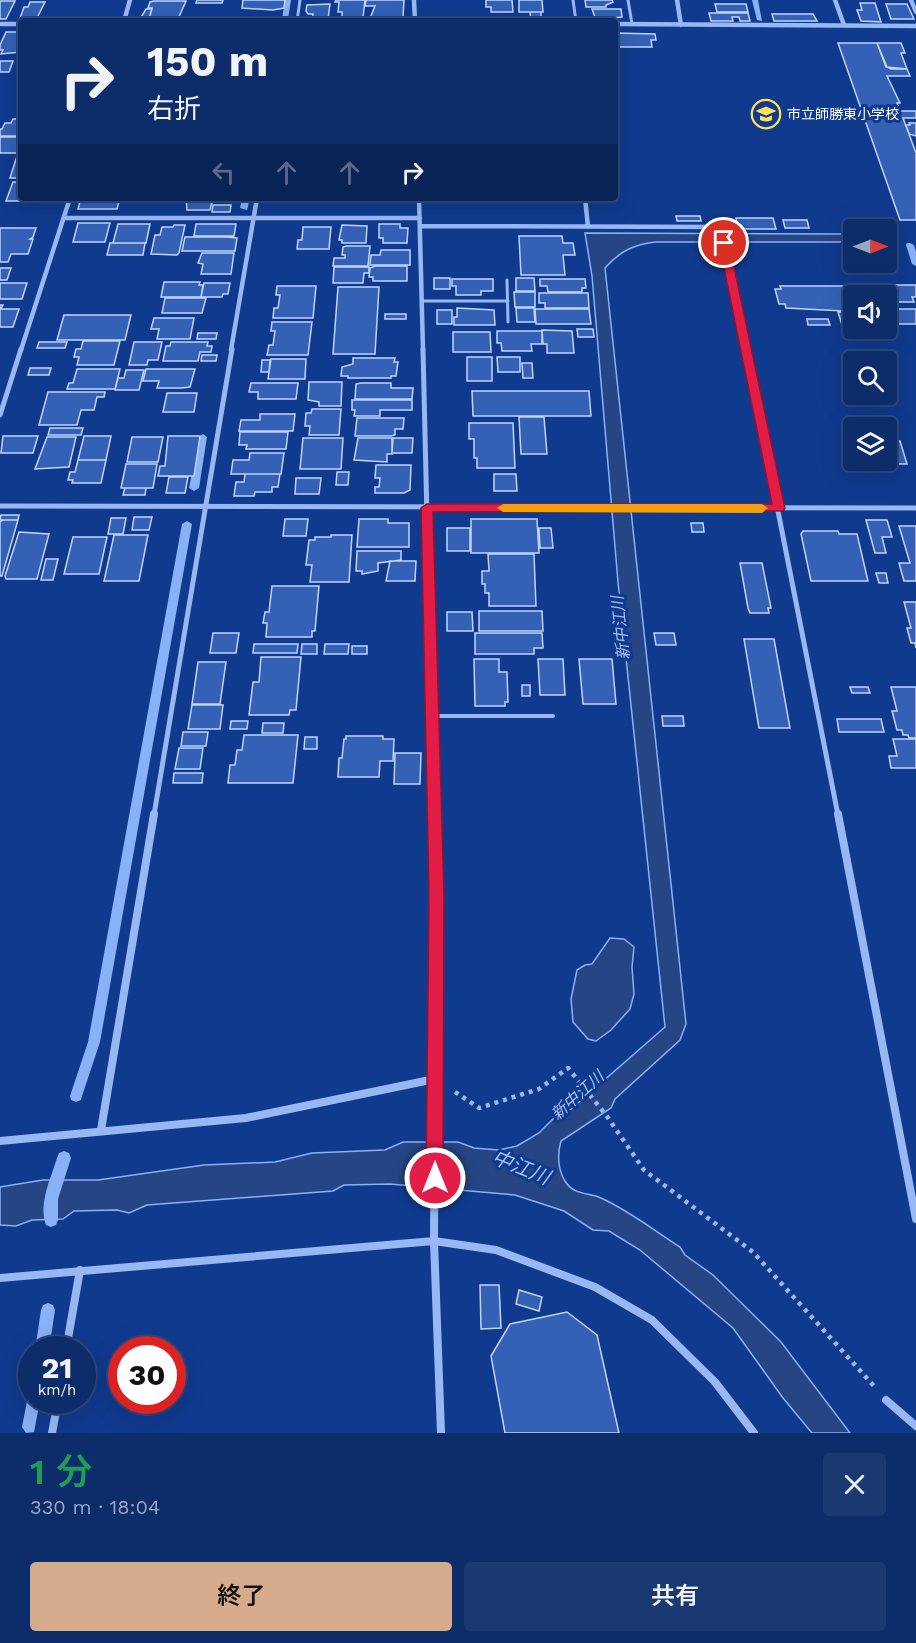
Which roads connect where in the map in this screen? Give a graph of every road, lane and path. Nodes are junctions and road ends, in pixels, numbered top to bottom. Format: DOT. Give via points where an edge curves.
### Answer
graph roads {
  1 [pos="130,0"];
  2 [pos="300,0"];
  3 [pos="414,0"];
  4 [pos="573,0"];
  5 [pos="628,0"];
  6 [pos="676,0"];
  7 [pos="835,0"];
  8 [pos="911,0"];
  9 [pos="916,12"];
  10 [pos="125,18"];
  11 [pos="297,18"];
  12 [pos="415,18"];
  13 [pos="576,18"];
  14 [pos="0,24"];
  15 [pos="18,24"];
  16 [pos="618,24"];
  17 [pos="632,24"];
  18 [pos="681,25"];
  19 [pos="844,26"];
  20 [pos="916,26"];
  21 [pos="69,201"];
  22 [pos="256,201"];
  23 [pos="419,201"];
  24 [pos="585,201"];
  25 [pos="64,218"];
  26 [pos="253,218"];
  27 [pos="420,218"];
  28 [pos="420,226"];
  29 [pos="588,227"];
  30 [pos="507,280"];
  31 [pos="422,301"];
  32 [pos="508,301"];
  33 [pos="508,322"];
  34 [pos="0,415"];
  35 [pos="0,506"];
  36 [pos="206,507"];
  37 [pos="427,508"];
  38 [pos="779,508"];
  39 [pos="916,508"];
  40 [pos="432,717"];
  41 [pos="553,717"];
  42 [pos="435,1079"];
  43 [pos="101,1130"];
  44 [pos="0,1141"];
  45 [pos="916,1219"];
  46 [pos="434,1241"];
  47 [pos="80,1270"];
  48 [pos="0,1278"];
  49 [pos="68,1336"];
  50 [pos="886,1400"];
  51 [pos="56,1414"];
  52 [pos="916,1426"];
  53 [pos="52,1433"];
  54 [pos="441,1433"];
  55 [pos="754,1433"];
  1 -- 10 [label="street"];
  2 -- 11 [label="lane"];
  3 -- 12 [label="street"];
  4 -- 13 [label="lane"];
  5 -- 17 [label="lane"];
  6 -- 18 [label="street"];
  7 -- 19 [label="street"];
  8 -- 9 [label="street"];
  14 -- 15 [label="street"];
  16 -- 17 [label="street"];
  17 -- 18 [label="street"];
  18 -- 19 [label="street"];
  19 -- 20 [label="street"];
  21 -- 25 [label="street"];
  22 -- 26 [label="street"];
  23 -- 27 [label="street"];
  24 -- 29 [label="street"];
  25 -- 26 [label="street"];
  25 -- 34 [label="street"];
  26 -- 27 [label="street"];
  26 -- 36 [label="street"];
  27 -- 28 [label="street"];
  28 -- 29 [label="street"];
  28 -- 31 [label="street"];
  29 -- 38 [label="street" via="721,227"];
  30 -- 32 [label="lane"];
  31 -- 32 [label="lane"];
  31 -- 37 [label="street"];
  32 -- 33 [label="lane"];
  35 -- 36 [label="street"];
  36 -- 37 [label="street"];
  36 -- 43 [label="street"];
  37 -- 38 [label="street"];
  37 -- 40 [label="street"];
  38 -- 39 [label="street"];
  38 -- 45 [label="street"];
  40 -- 41 [label="lane"];
  40 -- 42 [label="street"];
  42 -- 43 [label="street" via="246,1118"];
  42 -- 46 [label="street"];
  42 -- 50 [label="path" via="479,1108 539,1089 568,1068 644,1170 753,1252"];
  43 -- 44 [label="street"];
  46 -- 47 [label="street"];
  46 -- 54 [label="street"];
  46 -- 55 [label="street" via="496,1250 595,1287 652,1320 715,1382"];
  47 -- 48 [label="street"];
  47 -- 49 [label="street"];
  50 -- 52 [label="street"];
  51 -- 53 [label="street"];
}
